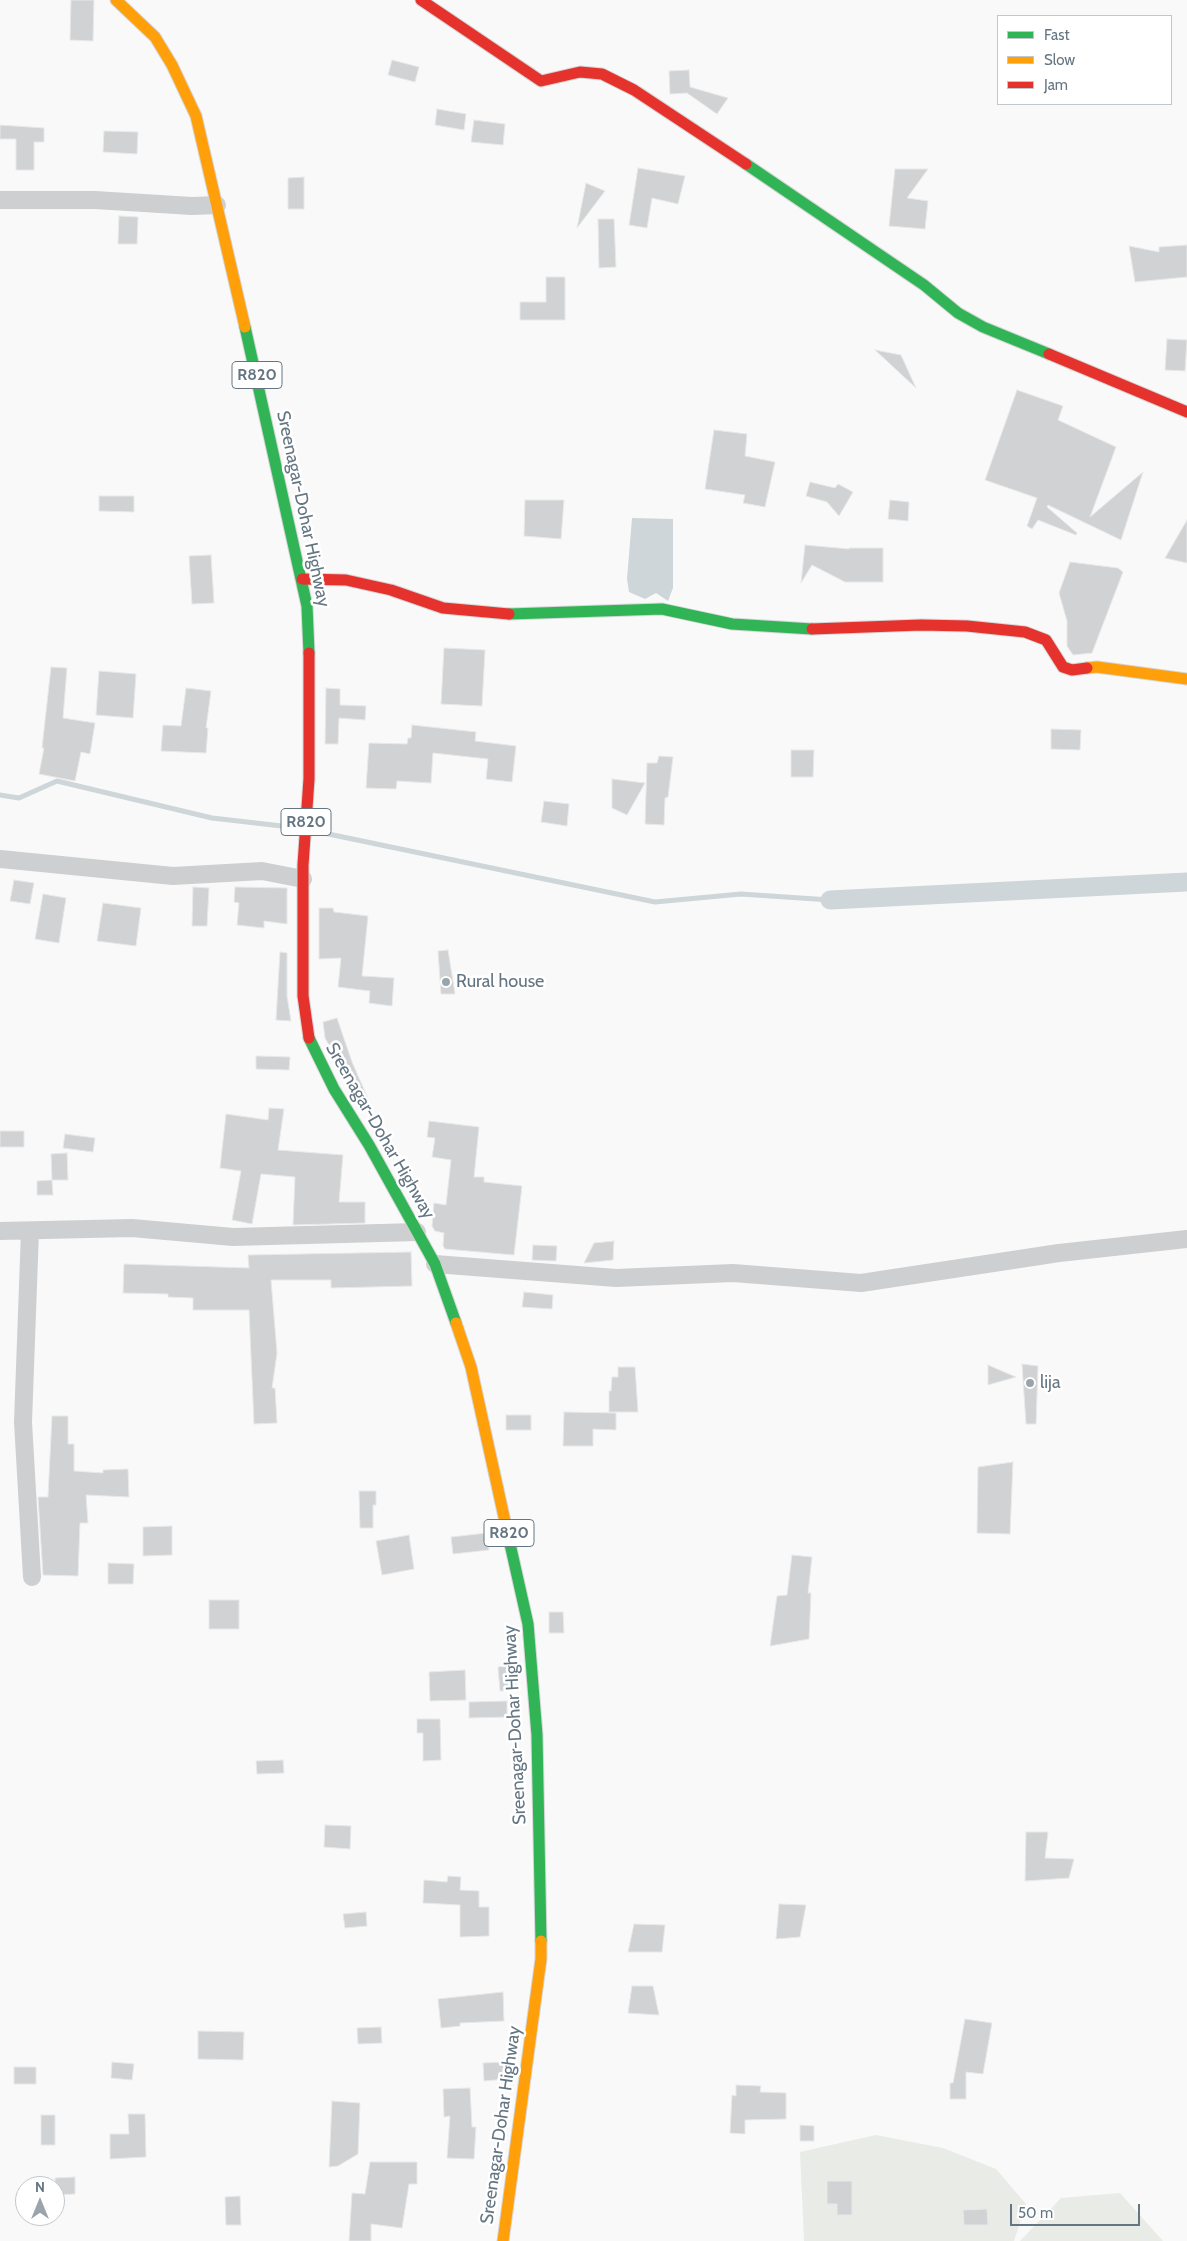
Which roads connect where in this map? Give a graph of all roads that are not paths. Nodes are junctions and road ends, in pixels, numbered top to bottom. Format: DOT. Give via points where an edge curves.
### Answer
graph roads {
  1 [pos="116,0"];
  2 [pos="421,0"];
  3 [pos="0,200"];
  4 [pos="217,205"];
  5 [pos="1187,412"];
  6 [pos="302,579"];
  7 [pos="1187,679"];
  8 [pos="0,859"];
  9 [pos="304,872"];
  10 [pos="0,1231"];
  11 [pos="30,1231"];
  12 [pos="417,1232"];
  13 [pos="1187,1239"];
  14 [pos="435,1264"];
  15 [pos="32,1577"];
  16 [pos="503,2241"];
  1 -- 4 [label="main road, Sreenagar-Dohar Highway / R820" via="155,37 172,65 196,116"];
  2 -- 5 [label="main road" via="542,81 580,72 602,74 634,90 826,217 924,285 958,313 1077,368"];
  3 -- 4 [label="street"];
  4 -- 6 [label="main road, Sreenagar-Dohar Highway / R820"];
  6 -- 7 [label="main road" via="346,580 391,590 443,608 471,612 522,614 662,609 732,624 760,626 826,630 967,626 1025,632 1046,640 1063,667 1072,670 1097,667"];
  6 -- 9 [label="main road, Sreenagar-Dohar Highway / R820" via="308,606 310,688"];
  8 -- 9 [label="street" via="173,876"];
  9 -- 12 [label="main road, Sreenagar-Dohar Highway / R820" via="303,996 310,1043"];
  10 -- 11 [label="street"];
  11 -- 12 [label="street" via="132,1228 233,1237"];
  11 -- 15 [label="street" via="23,1422"];
  12 -- 14 [label="main road, Sreenagar-Dohar Highway / R820"];
  13 -- 14 [label="street" via="1059,1253 861,1283 733,1273 616,1278"];
  14 -- 16 [label="main road, Sreenagar-Dohar Highway / R820" via="471,1366 499,1488 528,1624 537,1735 542,1959"];
}
